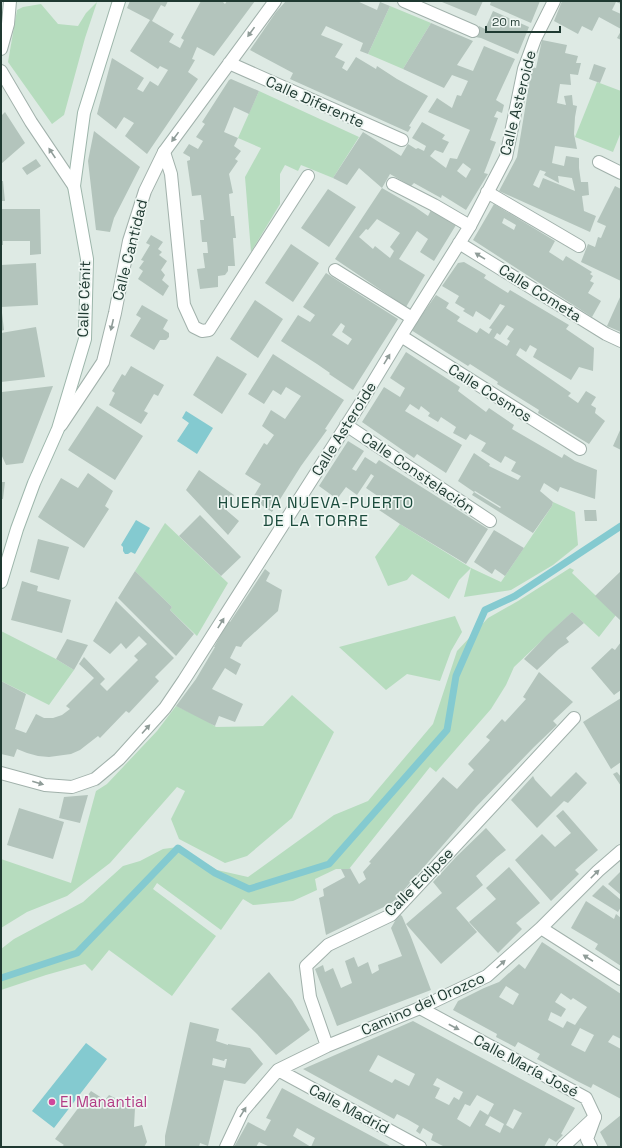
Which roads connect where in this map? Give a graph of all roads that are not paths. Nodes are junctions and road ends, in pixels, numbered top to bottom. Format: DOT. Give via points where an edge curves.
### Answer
graph roads {
  1 [pos="10,1"];
  2 [pos="119,1"];
  3 [pos="274,1"];
  4 [pos="404,1"];
  5 [pos="554,1"];
  6 [pos="473,31"];
  7 [pos="1,49"];
  8 [pos="229,63"];
  9 [pos="1,71"];
  10 [pos="402,140"];
  11 [pos="164,152"];
  12 [pos="599,162"];
  13 [pos="621,173"];
  14 [pos="308,176"];
  15 [pos="393,184"];
  16 [pos="74,186"];
  17 [pos="487,192"];
  18 [pos="470,226"];
  19 [pos="459,243"];
  20 [pos="579,246"];
  21 [pos="335,270"];
  22 [pos="412,318"];
  23 [pos="401,336"];
  24 [pos="621,341"];
  25 [pos="346,425"];
  26 [pos="58,429"];
  27 [pos="580,449"];
  28 [pos="490,520"];
  29 [pos="1,582"];
  30 [pos="574,718"];
  31 [pos="1,772"];
  32 [pos="621,851"];
  33 [pos="542,928"];
  34 [pos="621,979"];
  35 [pos="420,1008"];
  36 [pos="327,1046"];
  37 [pos="278,1070"];
  38 [pos="595,1117"];
  39 [pos="226,1147"];
  40 [pos="420,1147"];
  41 [pos="563,1147"];
  42 [pos="591,1147"];
  1 -- 7 [label="street" via="8,24"];
  2 -- 16 [label="street" via="84,113"];
  3 -- 8 [label="street, Calle Cantidad, one-way"];
  4 -- 6 [label="street"];
  5 -- 17 [label="street, Calle Asteroide" via="535,39 524,69 506,157"];
  8 -- 10 [label="street, Calle Diferente"];
  8 -- 11 [label="street, Calle Cantidad, one-way"];
  16 -- 9 [label="street, Calle Cénit, one-way" via="31,122"];
  11 -- 14 [label="street" via="171,174 184,305 194,327 202,331 209,330"];
  11 -- 26 [label="street, Calle Cantidad, one-way" via="145,191 129,241 103,362"];
  12 -- 13 [label="street"];
  15 -- 18 [label="street"];
  16 -- 26 [label="street, Calle Cénit" via="87,259 85,339"];
  17 -- 18 [label="street, Calle Asteroide"];
  17 -- 20 [label="street"];
  18 -- 19 [label="street, Calle Asteroide"];
  19 -- 22 [label="street, Calle Asteroide"];
  24 -- 19 [label="street, Calle Cometa, one-way"];
  21 -- 22 [label="street"];
  22 -- 23 [label="street, Calle Asteroide"];
  25 -- 23 [label="street, Calle Asteroide, one-way"];
  23 -- 27 [label="street, Calle Cosmos"];
  25 -- 28 [label="street, Calle Constelación"];
  31 -- 25 [label="street, Calle Asteroide, one-way" via="45,785 72,787 95,779 119,759 164,708 184,680"];
  26 -- 29 [label="street, Calle Cénit" via="34,483"];
  30 -- 36 [label="street, Calle Eclipse" via="391,915 328,945 306,966 310,997"];
  33 -- 32 [label="street, Camino del Orozco, one-way"];
  34 -- 33 [label="street, one-way"];
  35 -- 33 [label="street, Camino del Orozco, one-way" via="487,976"];
  35 -- 36 [label="street, Camino del Orozco"];
  35 -- 38 [label="street, Calle María José, one-way" via="586,1098"];
  36 -- 37 [label="street, Camino del Orozco"];
  39 -- 37 [label="street, Camino del Orozco, one-way" via="243,1111"];
  37 -- 40 [label="street, Calle Madrid"];
  38 -- 41 [label="street"];
  38 -- 42 [label="street" via="587,1139"];
}
